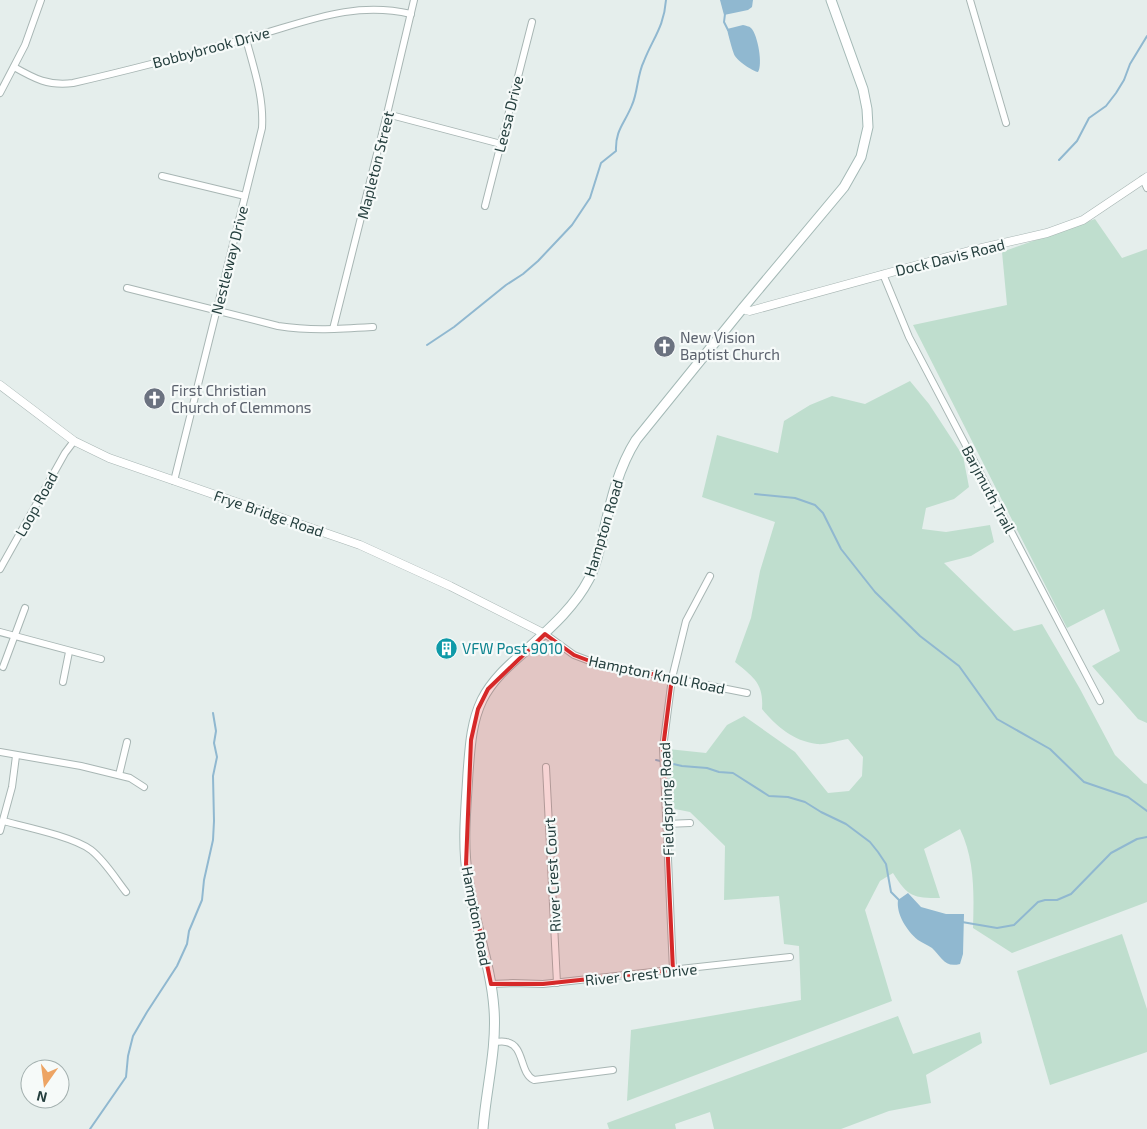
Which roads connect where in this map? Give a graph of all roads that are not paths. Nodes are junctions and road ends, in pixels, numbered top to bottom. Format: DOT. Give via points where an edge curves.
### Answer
graph roads {
  1 [pos="41,0"];
  2 [pos="414,0"];
  3 [pos="831,0"];
  4 [pos="970,0"];
  5 [pos="411,14"];
  6 [pos="532,22"];
  7 [pos="246,39"];
  8 [pos="14,67"];
  9 [pos="0,93"];
  10 [pos="388,114"];
  11 [pos="1006,123"];
  12 [pos="501,144"];
  13 [pos="162,176"];
  14 [pos="1145,178"];
  15 [pos="1147,188"];
  16 [pos="245,196"];
  17 [pos="485,206"];
  18 [pos="883,274"];
  19 [pos="127,288"];
  20 [pos="742,309"];
  21 [pos="217,310"];
  22 [pos="373,327"];
  23 [pos="333,329"];
  24 [pos="0,385"];
  25 [pos="74,441"];
  26 [pos="174,481"];
  27 [pos="0,569"];
  28 [pos="710,576"];
  29 [pos="25,608"];
  30 [pos="0,632"];
  31 [pos="544,634"];
  32 [pos="14,637"];
  33 [pos="69,652"];
  34 [pos="101,659"];
  35 [pos="3,667"];
  36 [pos="672,678"];
  37 [pos="63,682"];
  38 [pos="747,693"];
  39 [pos="1100,701"];
  40 [pos="127,742"];
  41 [pos="0,752"];
  42 [pos="16,756"];
  43 [pos="546,767"];
  44 [pos="119,775"];
  45 [pos="144,787"];
  46 [pos="3,821"];
  47 [pos="690,823"];
  48 [pos="666,824"];
  49 [pos="0,831"];
  50 [pos="126,892"];
  51 [pos="790,957"];
  52 [pos="673,970"];
  53 [pos="556,983"];
  54 [pos="491,984"];
  55 [pos="494,1042"];
  56 [pos="613,1070"];
  57 [pos="483,1129"];
  1 -- 8 [label="street"];
  2 -- 5 [label="street, Mapleton Street"];
  3 -- 20 [label="main road, Hampton Road" via="863,89 867,108 866,143 844,187"];
  4 -- 11 [label="street"];
  5 -- 7 [label="street, Bobbybrook Drive" via="357,9"];
  5 -- 10 [label="street, Mapleton Street"];
  6 -- 12 [label="street, Leesa Drive"];
  7 -- 8 [label="street, Bobbybrook Drive" via="73,83 46,83"];
  7 -- 16 [label="street, Nestleway Drive" via="260,87 263,116"];
  8 -- 9 [label="street"];
  10 -- 12 [label="street"];
  10 -- 23 [label="street, Mapleton Street"];
  12 -- 17 [label="street, Leesa Drive"];
  13 -- 16 [label="street"];
  14 -- 15 [label="street"];
  14 -- 18 [label="street, Dock Davis Road" via="1082,220 1047,233"];
  16 -- 21 [label="street, Nestleway Drive"];
  18 -- 20 [label="street, Dock Davis Road" via="750,312"];
  18 -- 39 [label="street, Barjmuth Trail" via="909,337"];
  19 -- 21 [label="street"];
  20 -- 31 [label="main road, Hampton Road" via="629,450 616,483 591,576 571,606"];
  21 -- 23 [label="street" via="278,326"];
  21 -- 26 [label="street, Nestleway Drive"];
  22 -- 23 [label="street"];
  24 -- 25 [label="street, Frye Bridge Road"];
  25 -- 26 [label="street, Frye Bridge Road" via="109,458"];
  25 -- 27 [label="street, Loop Road"];
  26 -- 31 [label="street, Frye Bridge Road" via="360,544"];
  28 -- 36 [label="street, Fieldspring Road" via="686,621"];
  29 -- 32 [label="street"];
  30 -- 32 [label="street"];
  31 -- 36 [label="street, Hampton Knoll Road" via="574,655 595,663"];
  31 -- 54 [label="main road, Hampton Road" via="495,680 482,699 472,730 465,855"];
  32 -- 33 [label="street"];
  32 -- 35 [label="street"];
  33 -- 34 [label="street"];
  33 -- 37 [label="street"];
  36 -- 38 [label="street, Hampton Knoll Road"];
  36 -- 48 [label="street, Fieldspring Road" via="663,748"];
  40 -- 44 [label="street"];
  41 -- 42 [label="street"];
  42 -- 44 [label="street"];
  42 -- 46 [label="street"];
  43 -- 53 [label="street, River Crest Court"];
  44 -- 45 [label="street"];
  46 -- 49 [label="street"];
  46 -- 50 [label="street" via="84,846 96,855"];
  47 -- 48 [label="street"];
  48 -- 52 [label="street, Fieldspring Road"];
  51 -- 52 [label="street, River Crest Drive"];
  52 -- 53 [label="street, River Crest Drive"];
  53 -- 54 [label="street, River Crest Drive"];
  54 -- 55 [label="main road, Hampton Road"];
  55 -- 56 [label="street" via="507,1042 514,1046 527,1075 534,1080"];
  55 -- 57 [label="main road, Hampton Road"];
}
